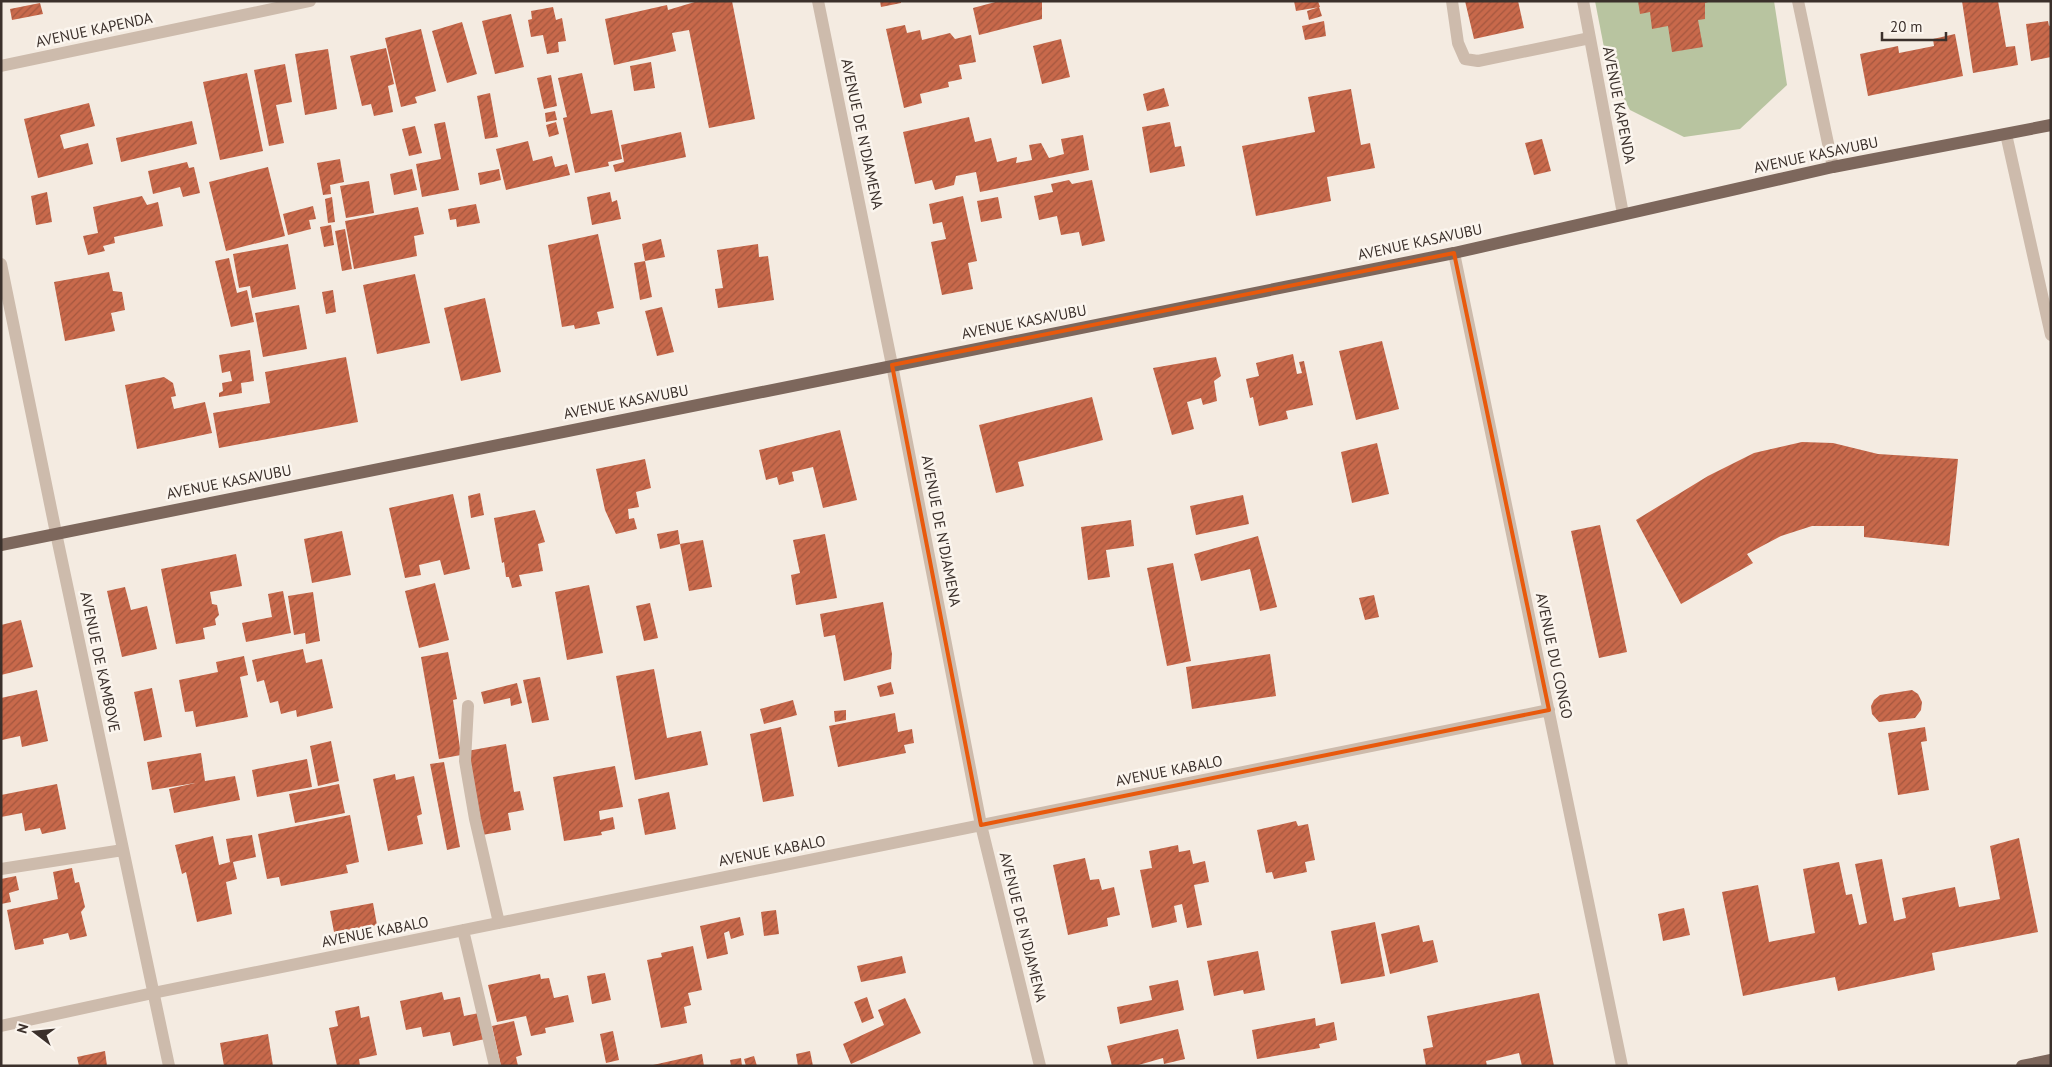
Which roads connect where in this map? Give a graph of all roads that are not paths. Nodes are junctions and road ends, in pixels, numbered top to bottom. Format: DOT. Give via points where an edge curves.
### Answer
graph roads {
  1 [pos="310,1"];
  2 [pos="818,1"];
  3 [pos="1452,1"];
  4 [pos="1583,1"];
  5 [pos="1798,1"];
  6 [pos="1590,38"];
  7 [pos="1,66"];
  8 [pos="2051,124"];
  9 [pos="2006,134"];
  10 [pos="1833,167"];
  11 [pos="1623,214"];
  12 [pos="1454,253"];
  13 [pos="1,264"];
  14 [pos="2051,335"];
  15 [pos="892,365"];
  16 [pos="56,533"];
  17 [pos="1,545"];
  18 [pos="468,706"];
  19 [pos="1549,710"];
  20 [pos="981,825"];
  21 [pos="123,850"];
  22 [pos="1,870"];
  23 [pos="499,923"];
  24 [pos="464,930"];
  25 [pos="153,993"];
  26 [pos="1,1026"];
  27 [pos="2051,1060"];
  28 [pos="169,1066"];
  29 [pos="494,1066"];
  30 [pos="1040,1066"];
  31 [pos="1622,1066"];
  32 [pos="2022,1066"];
  1 -- 7 [label="street, AVENUE KAPENDA"];
  2 -- 15 [label="street, AVENUE DE N'DJAMENA"];
  3 -- 6 [label="street" via="1458,43 1465,59 1478,61"];
  4 -- 6 [label="street, AVENUE KAPENDA"];
  5 -- 10 [label="street"];
  6 -- 11 [label="street, AVENUE KAPENDA"];
  8 -- 9 [label="main road, AVENUE KASAVUBU"];
  9 -- 10 [label="main road, AVENUE KASAVUBU"];
  9 -- 14 [label="street"];
  10 -- 11 [label="main road, AVENUE KASAVUBU"];
  11 -- 12 [label="main road, AVENUE KASAVUBU"];
  12 -- 15 [label="main road, AVENUE KASAVUBU"];
  12 -- 19 [label="street, AVENUE DU CONGO"];
  13 -- 16 [label="street, AVENUE DE KAMBOVE"];
  15 -- 16 [label="main road, AVENUE KASAVUBU"];
  15 -- 20 [label="street, AVENUE DE N'DJAMENA"];
  16 -- 17 [label="main road, AVENUE KASAVUBU"];
  16 -- 21 [label="street, AVENUE DE KAMBOVE"];
  18 -- 23 [label="street" via="465,760"];
  19 -- 20 [label="street, AVENUE KABALO"];
  19 -- 31 [label="street, AVENUE DU CONGO"];
  20 -- 23 [label="street, AVENUE KABALO"];
  20 -- 30 [label="street, AVENUE DE N'DJAMENA"];
  21 -- 22 [label="street"];
  21 -- 25 [label="street, AVENUE DE KAMBOVE"];
  23 -- 24 [label="street, AVENUE KABALO"];
  24 -- 25 [label="street, AVENUE KABALO"];
  24 -- 29 [label="street"];
  25 -- 26 [label="street, AVENUE KABALO"];
  25 -- 28 [label="street, AVENUE DE KAMBOVE"];
  27 -- 32 [label="main road"];
}
